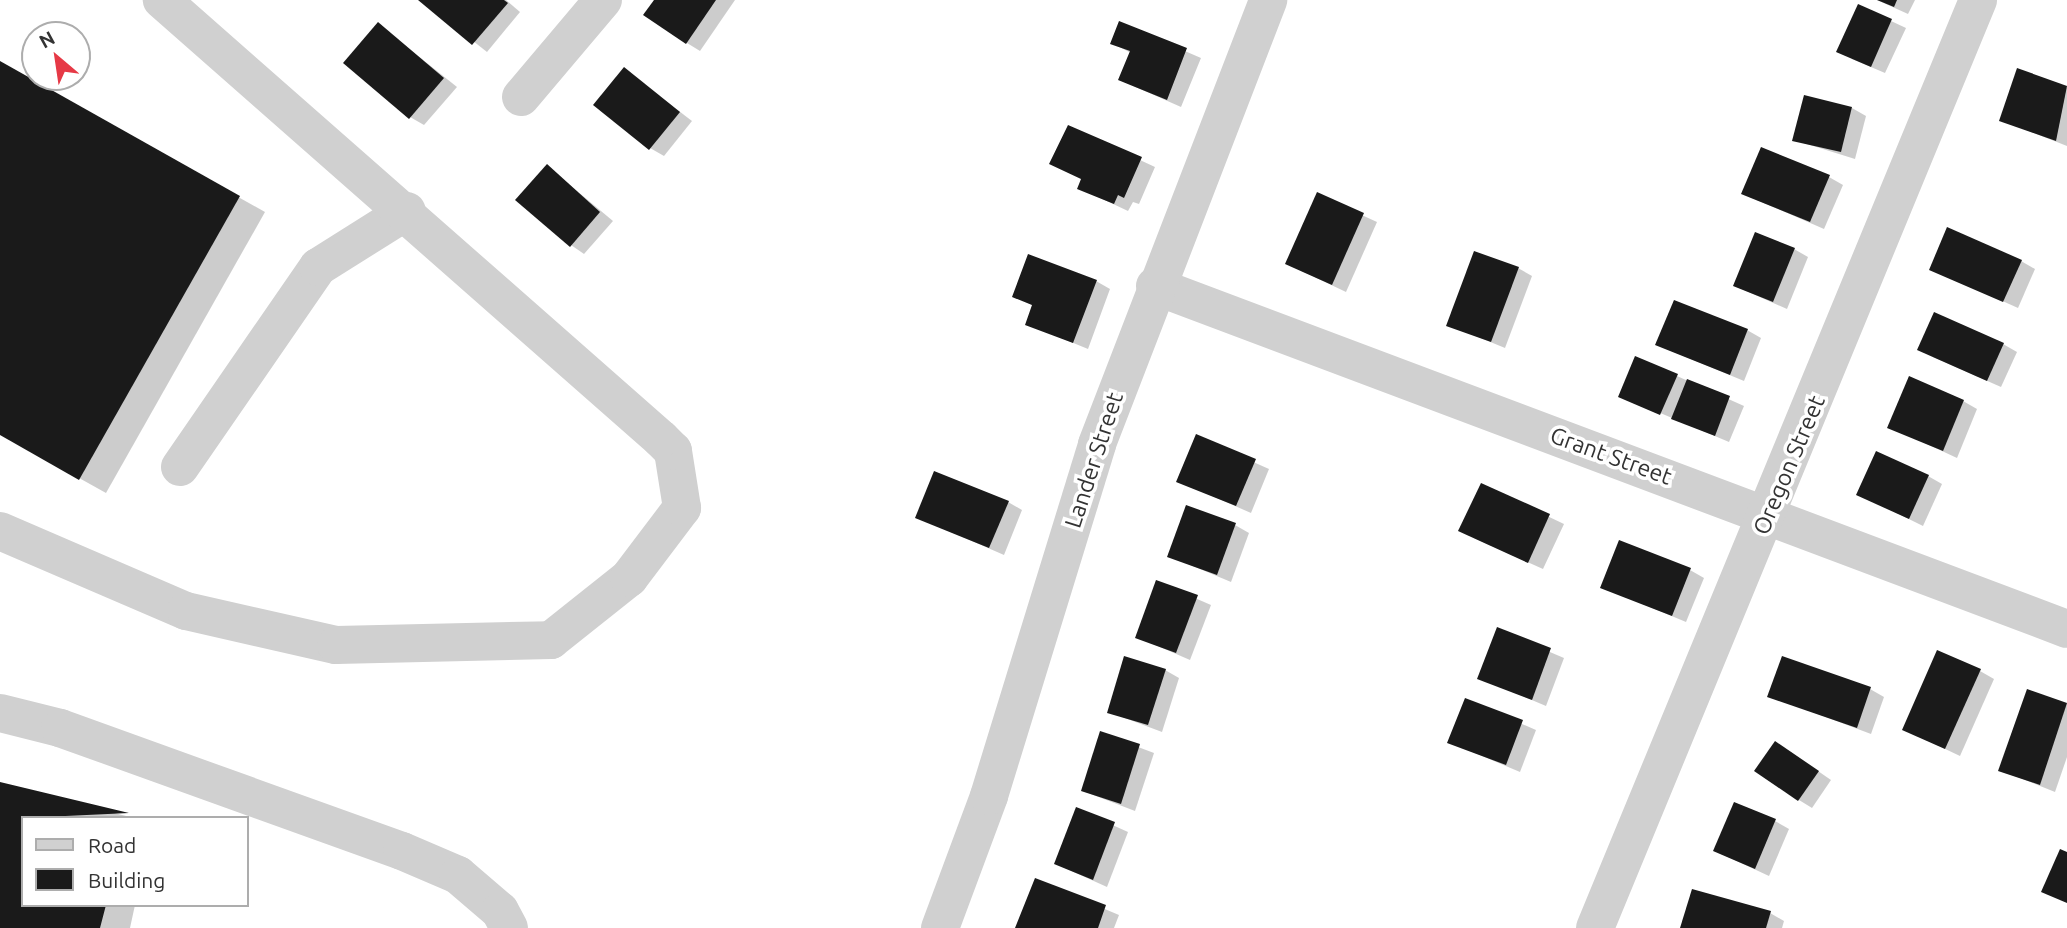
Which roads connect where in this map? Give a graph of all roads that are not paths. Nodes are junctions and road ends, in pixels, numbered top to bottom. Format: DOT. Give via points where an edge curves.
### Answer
graph roads {
  1 [pos="162,0"];
  2 [pos="603,0"];
  3 [pos="1268,0"];
  4 [pos="1978,0"];
  5 [pos="521,97"];
  6 [pos="407,211"];
  7 [pos="1155,286"];
  8 [pos="180,467"];
  9 [pos="1768,514"];
  10 [pos="0,531"];
  11 [pos="2067,629"];
  12 [pos="0,713"];
  13 [pos="509,928"];
  14 [pos="940,928"];
  15 [pos="1595,928"];
  1 -- 6 [label="street"];
  2 -- 5 [label="street"];
  3 -- 7 [label="street, Lander Street"];
  4 -- 9 [label="street, Oregon Street"];
  6 -- 8 [label="street" via="318,267"];
  6 -- 10 [label="street" via="673,451 682,508 629,578 551,640 336,645 186,611"];
  7 -- 9 [label="street, Grant Street"];
  7 -- 14 [label="street, Lander Street"];
  9 -- 11 [label="street, Grant Street"];
  9 -- 15 [label="street, Oregon Street"];
  12 -- 13 [label="street" via="60,728 402,851 458,875 500,911"];
}
